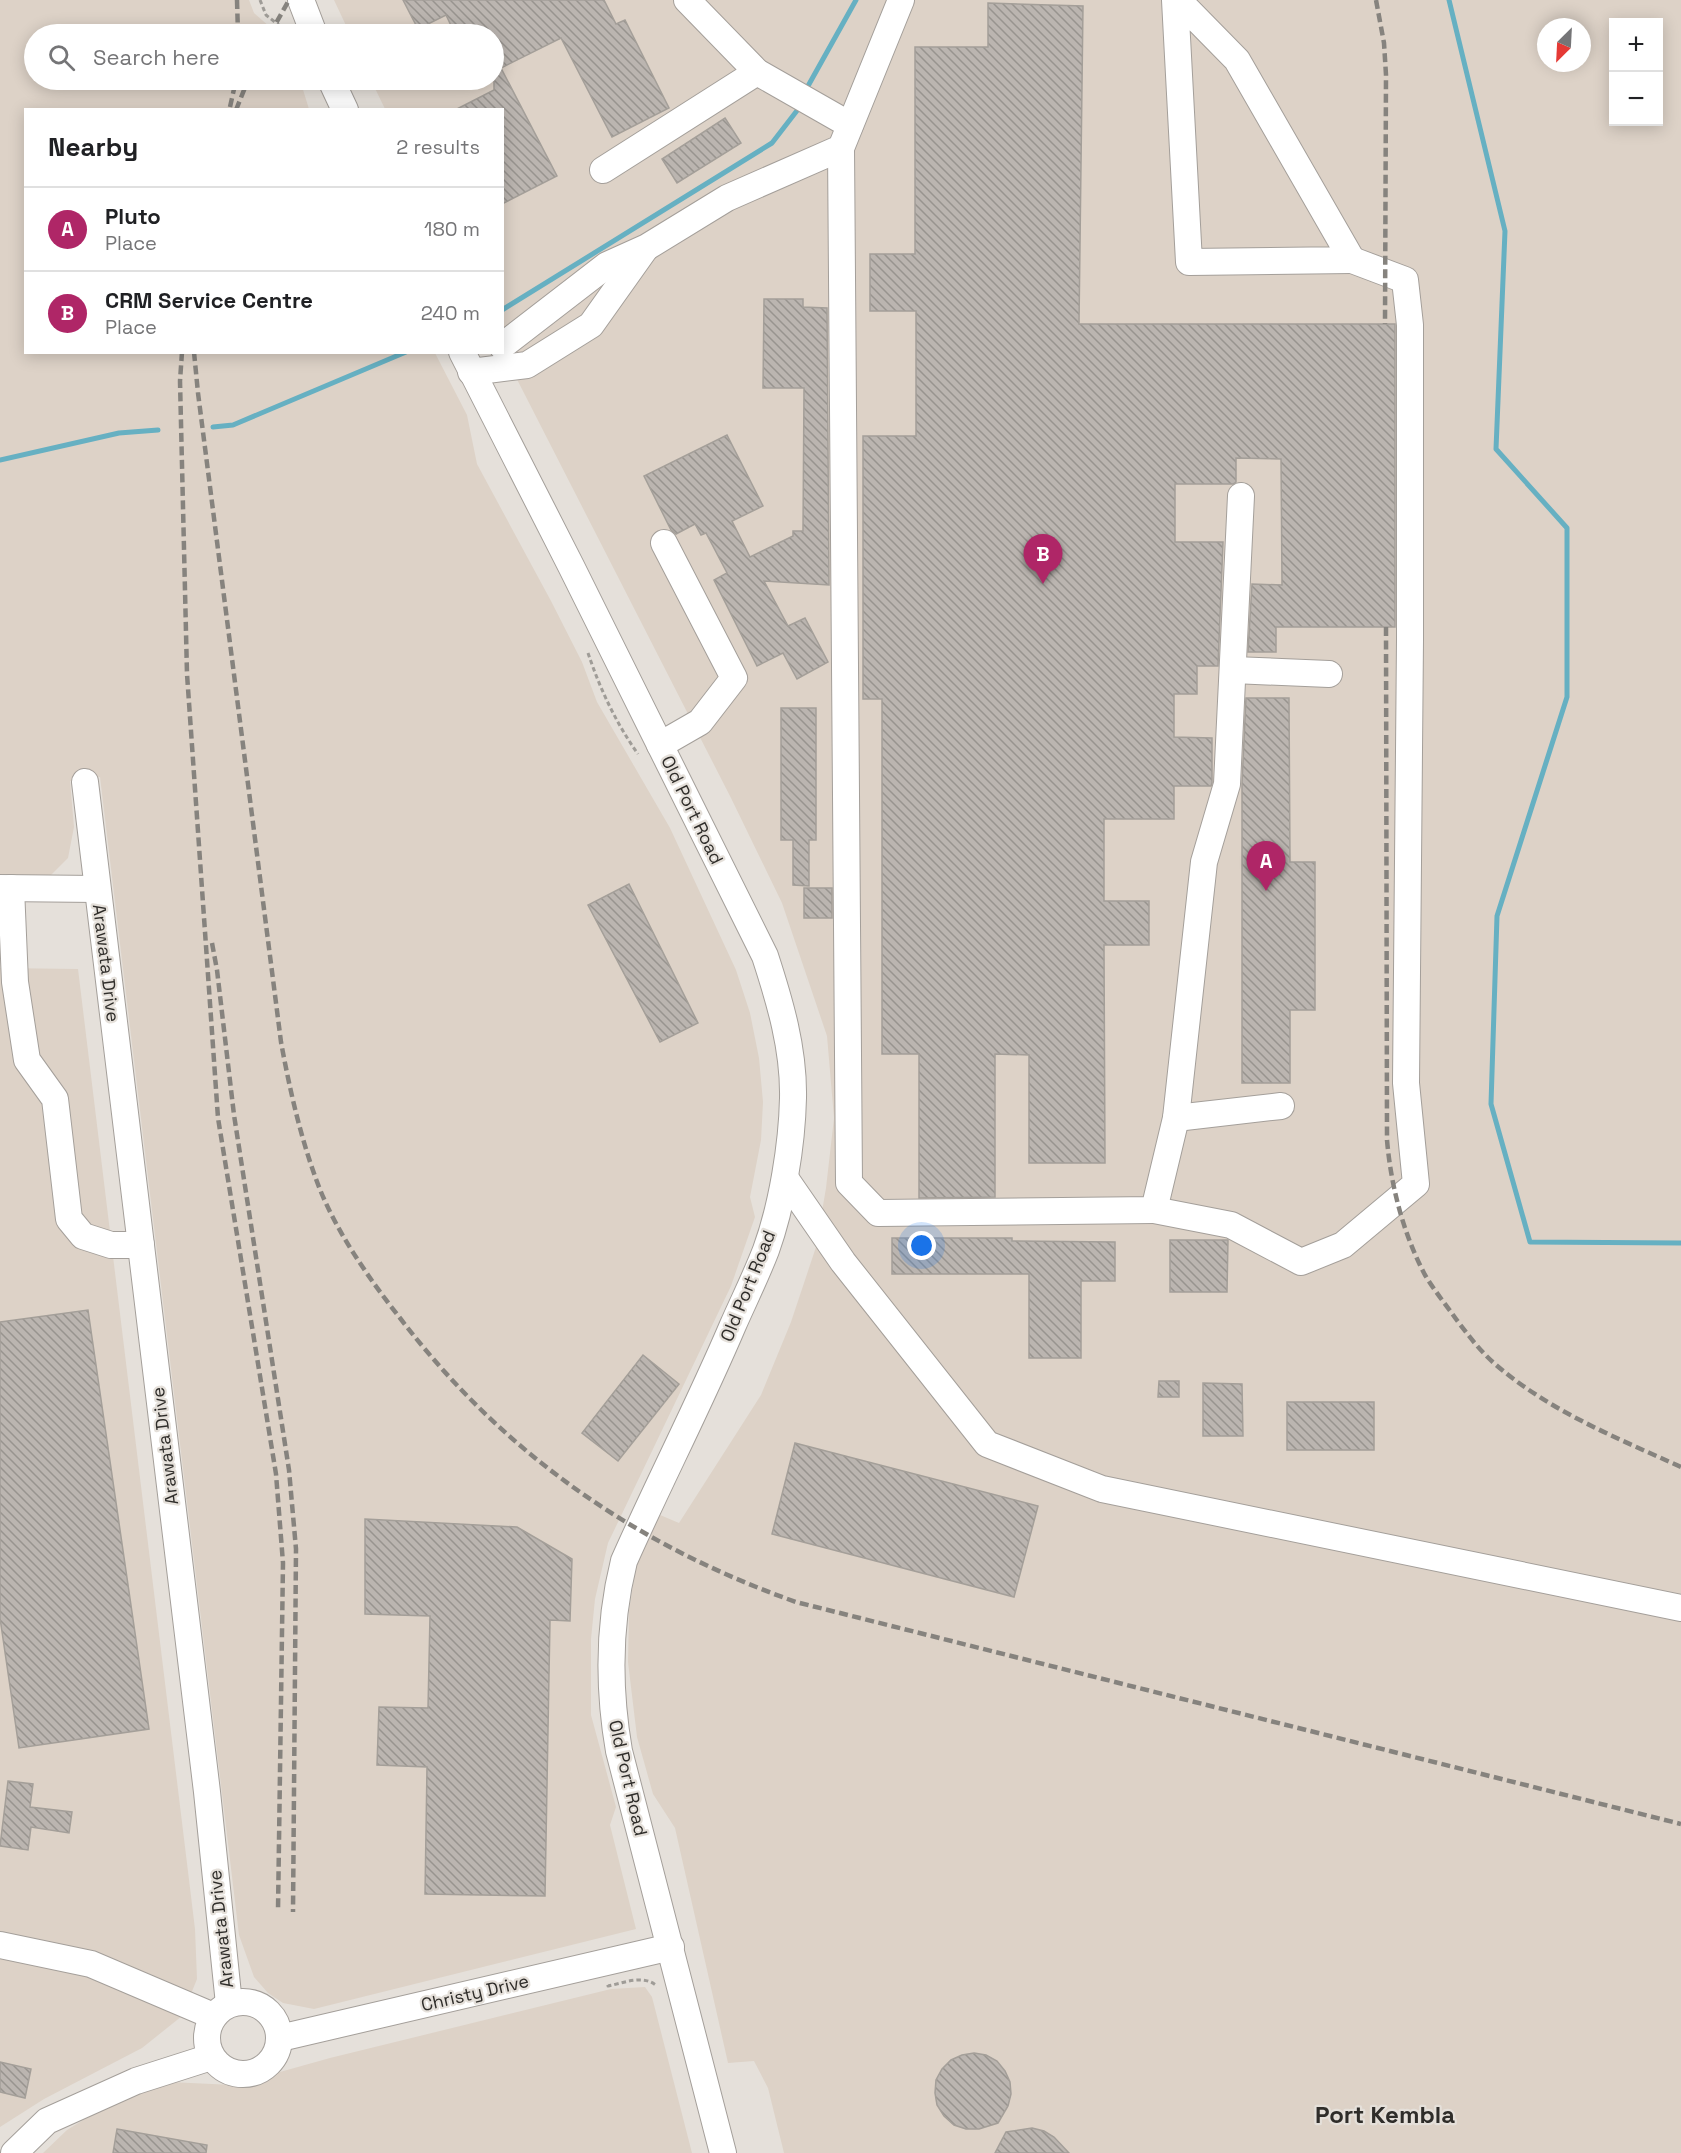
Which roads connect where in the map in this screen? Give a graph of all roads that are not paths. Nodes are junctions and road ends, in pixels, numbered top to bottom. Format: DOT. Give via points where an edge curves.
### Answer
graph roads {
  1 [pos="301,0"];
  2 [pos="687,0"];
  3 [pos="901,0"];
  4 [pos="1177,0"];
  5 [pos="310,24"];
  6 [pos="758,72"];
  7 [pos="336,90"];
  8 [pos="344,108"];
  9 [pos="846,137"];
  10 [pos="603,170"];
  11 [pos="647,247"];
  12 [pos="1352,260"];
  13 [pos="504,344"];
  14 [pos="489,354"];
  15 [pos="466,362"];
  16 [pos="1241,496"];
  17 [pos="664,543"];
  18 [pos="1233,670"];
  19 [pos="1329,674"];
  20 [pos="651,752"];
  21 [pos="85,782"];
  22 [pos="6,888"];
  23 [pos="97,889"];
  24 [pos="1281,1106"];
  25 [pos="1176,1118"];
  26 [pos="785,1178"];
  27 [pos="1154,1210"];
  28 [pos="141,1245"];
  29 [pos="1681,1608"];
  30 [pos="0,1945"];
  31 [pos="671,1947"];
  32 [pos="221,2010"];
  33 [pos="280,2038"];
  34 [pos="211,2056"];
  35 [pos="14,2153"];
  36 [pos="723,2153"];
  1 -- 5 [label="street"];
  2 -- 6 [label="street"];
  3 -- 9 [label="street"];
  4 -- 12 [label="street" via="1237,60"];
  4 -- 12 [label="street" via="1189,262"];
  6 -- 9 [label="street"];
  6 -- 10 [label="street"];
  7 -- 8 [label="street"];
  9 -- 11 [label="street" via="727,198"];
  9 -- 27 [label="street" via="849,1183 878,1213"];
  11 -- 13 [label="street" via="607,265"];
  11 -- 15 [label="street" via="591,325 527,365"];
  12 -- 27 [label="street" via="1405,280 1410,325 1406,1083 1416,1184 1343,1245 1301,1262 1231,1225"];
  14 -- 15 [label="street"];
  15 -- 20 [label="street, Old Port Road" via="572,566"];
  16 -- 18 [label="street"];
  17 -- 20 [label="street" via="734,678 700,722"];
  18 -- 19 [label="street"];
  18 -- 25 [label="street" via="1227,784 1204,862"];
  20 -- 26 [label="street, Old Port Road" via="765,956 780,1001 789,1044 793,1097"];
  21 -- 23 [label="street, Arawata Drive"];
  22 -- 23 [label="street, Arawata Drive"];
  22 -- 28 [label="street" via="27,1060 55,1099 69,1219 84,1236 111,1245"];
  23 -- 28 [label="street, Arawata Drive"];
  24 -- 25 [label="street"];
  25 -- 27 [label="street"];
  26 -- 29 [label="street" via="843,1262 987,1444 1102,1489"];
  26 -- 31 [label="street, Old Port Road" via="766,1249 716,1367 624,1561 617,1591 610,1654 619,1751"];
  28 -- 32 [label="street, Arawata Drive" via="206,1780"];
  30 -- 32 [label="street" via="91,1964"];
  31 -- 33 [label="street, Christy Drive"];
  31 -- 36 [label="street, Old Port Road"];
  32 -- 33 [label="street" via="241,2001 253,2002 272,2016"];
  32 -- 34 [label="street" via="208,2026 207,2047"];
  33 -- 34 [label="street" via="272,2060 253,2073 229,2072"];
  34 -- 35 [label="street" via="136,2081 47,2121"];
}
